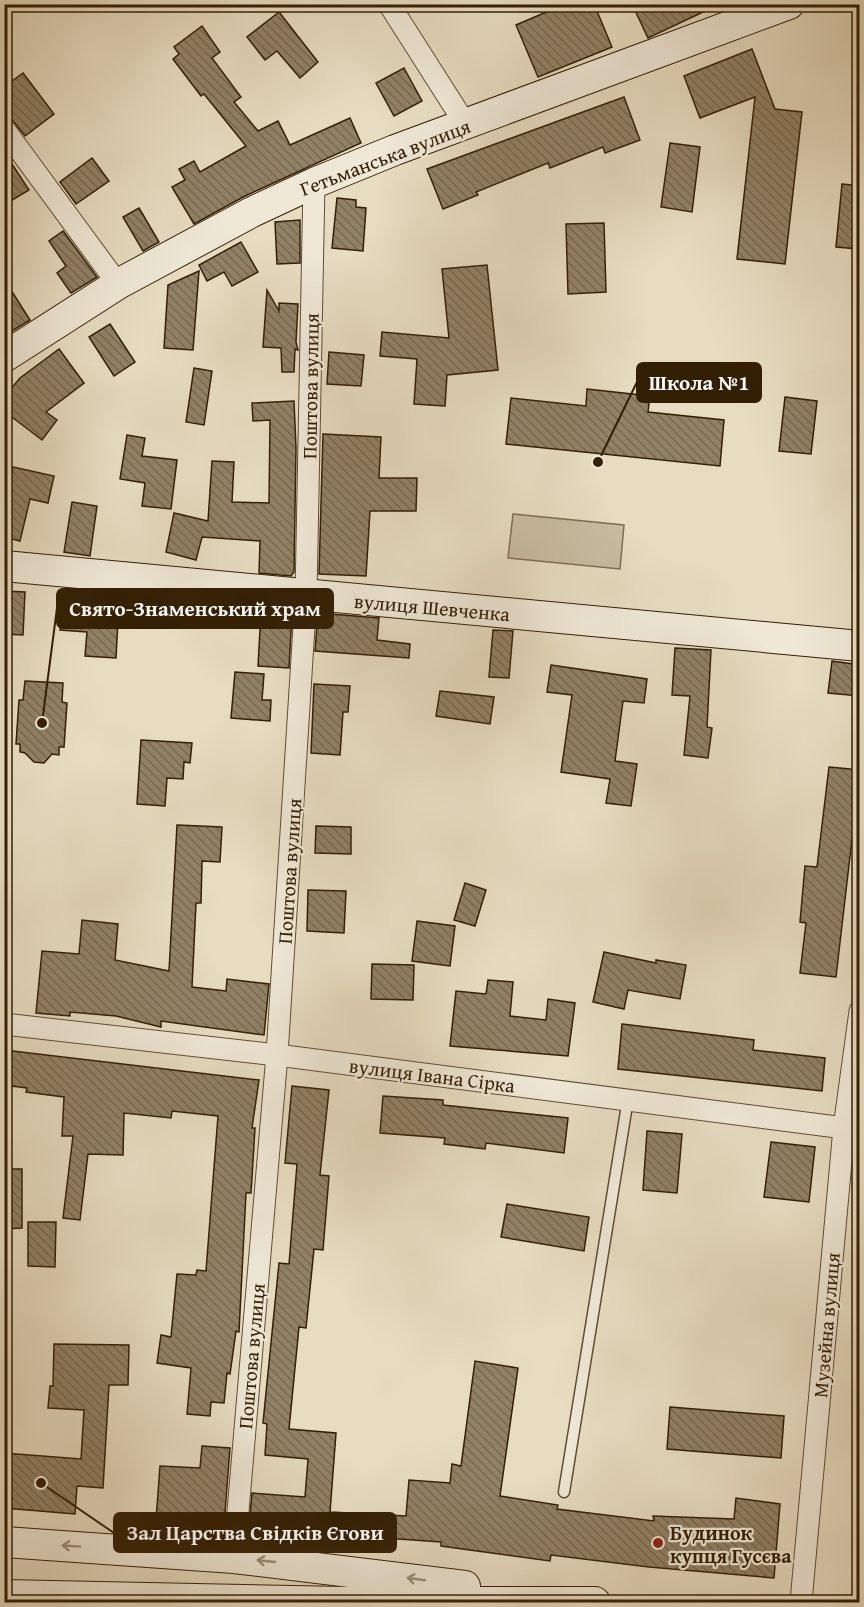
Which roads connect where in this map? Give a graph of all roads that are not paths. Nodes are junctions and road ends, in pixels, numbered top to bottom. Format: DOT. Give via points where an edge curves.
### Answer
graph roads {
  1 [pos="389,4"];
  2 [pos="789,4"];
  3 [pos="466,125"];
  4 [pos="4,129"];
  5 [pos="314,183"];
  6 [pos="118,284"];
  7 [pos="4,357"];
  8 [pos="4,566"];
  9 [pos="306,595"];
  10 [pos="860,646"];
  11 [pos="860,1011"];
  12 [pos="4,1024"];
  13 [pos="277,1055"];
  14 [pos="628,1099"];
  15 [pos="852,1129"];
  16 [pos="564,1492"];
  17 [pos="4,1542"];
  18 [pos="234,1558"];
  19 [pos="4,1594"];
  20 [pos="587,1602"];
  21 [pos="801,1602"];
  1 -- 3 [label="street"];
  2 -- 3 [label="street, Гетьманська вулиця"];
  3 -- 5 [label="street, Гетьманська вулиця"];
  4 -- 6 [label="street"];
  5 -- 6 [label="street, Гетьманська вулиця"];
  5 -- 9 [label="street, Поштова вулиця"];
  6 -- 7 [label="street, Гетьманська вулиця"];
  8 -- 9 [label="street, вулиця Шевченка"];
  9 -- 10 [label="street, вулиця Шевченка"];
  9 -- 13 [label="street, Поштова вулиця"];
  11 -- 15 [label="street, Музейна вулиця"];
  12 -- 13 [label="street, вулиця Івана Сірка"];
  13 -- 14 [label="street, вулиця Івана Сірка"];
  13 -- 18 [label="street, Поштова вулиця"];
  14 -- 15 [label="street, вулиця Івана Сірка"];
  14 -- 16 [label="lane"];
  15 -- 21 [label="street, Музейна вулиця"];
  18 -- 17 [label="street, one-way"];
  20 -- 18 [label="street, one-way"];
  19 -- 20 [label="street" via="344,1602"];
}
